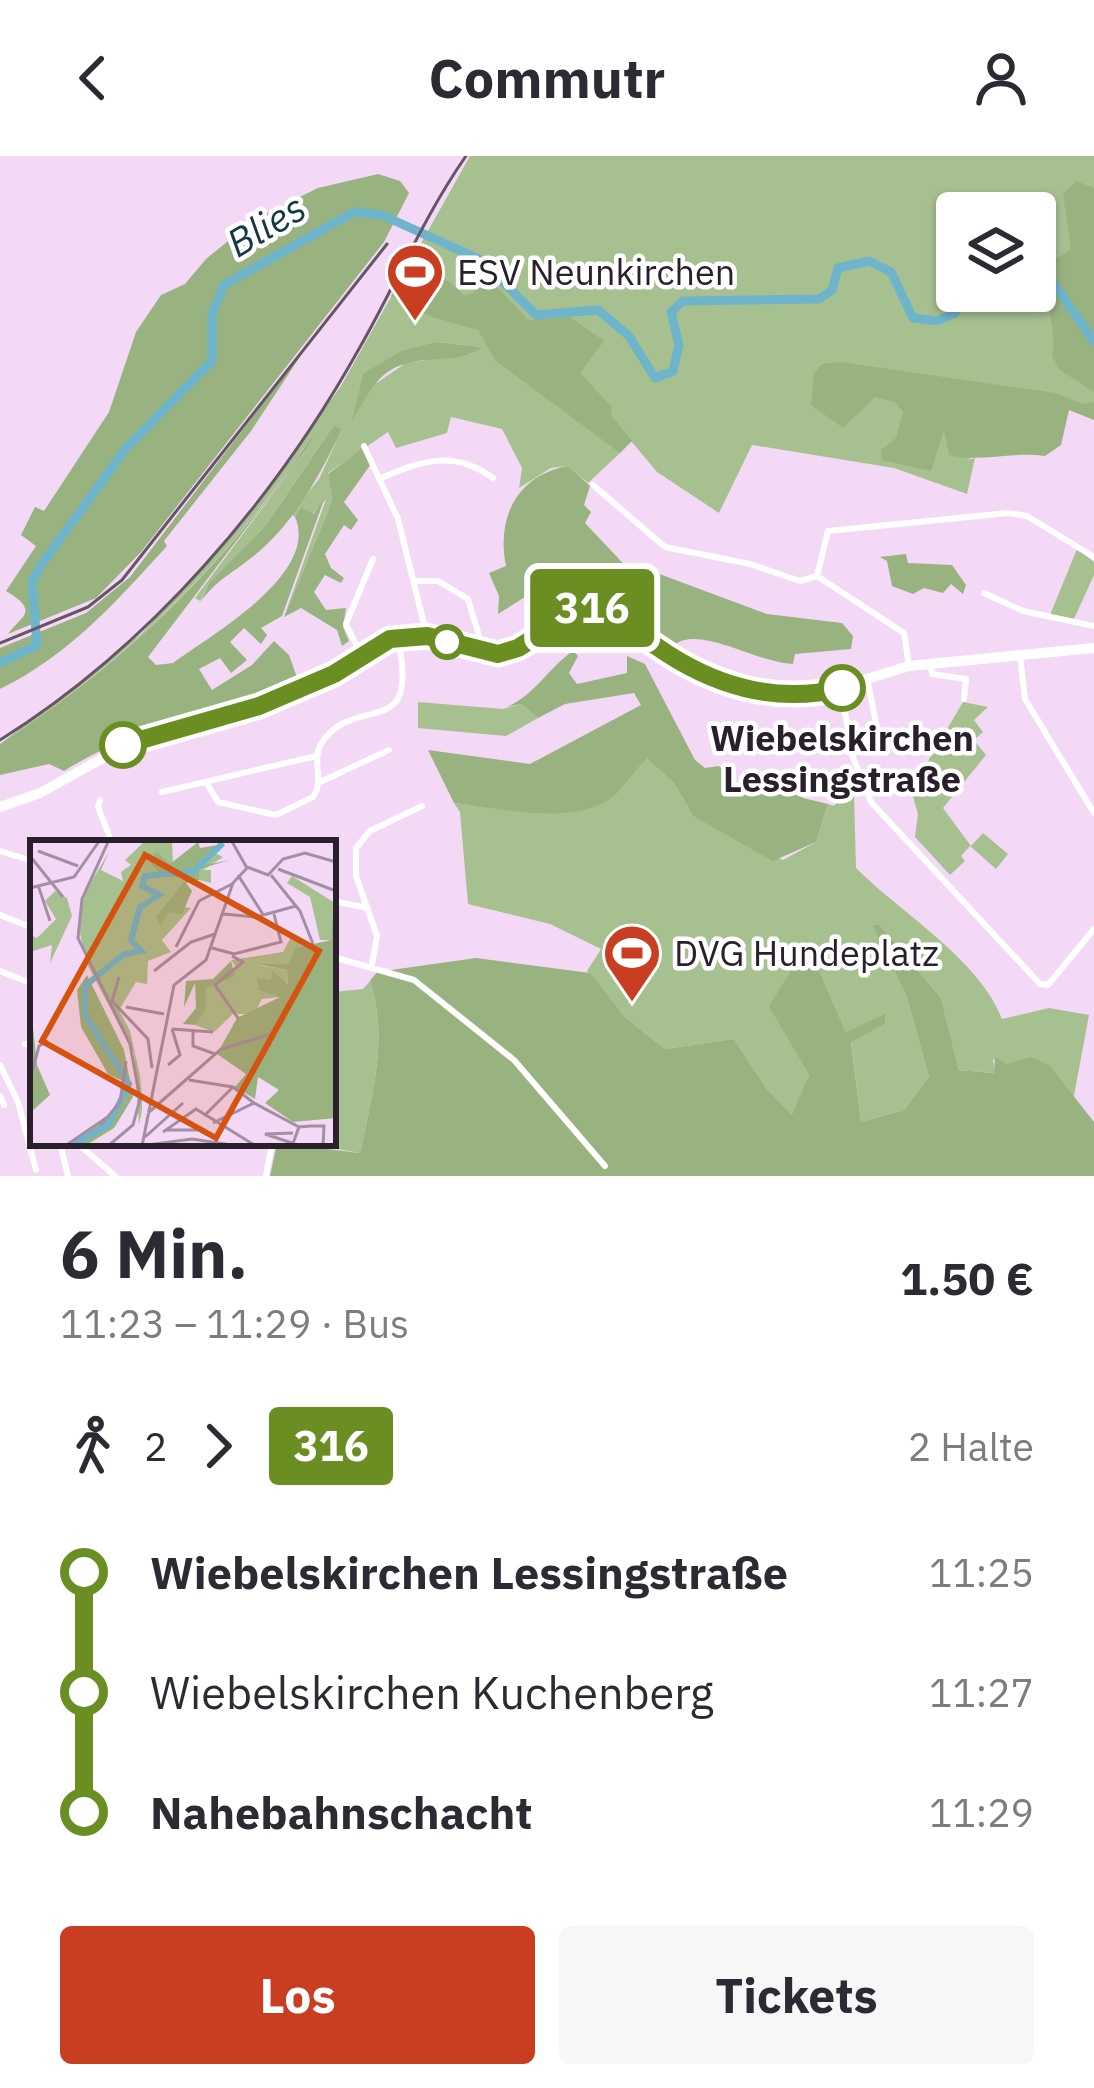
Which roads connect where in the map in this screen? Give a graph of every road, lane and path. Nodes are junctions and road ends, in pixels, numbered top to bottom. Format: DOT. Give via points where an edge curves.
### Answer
graph roads {
  1 [pos="364,446"];
  2 [pos="380,478"];
  3 [pos="493,478"];
  4 [pos="593,485"];
  5 [pos="1094,557"];
  6 [pos="373,559"];
  7 [pos="817,577"];
  8 [pos="417,581"];
  9 [pos="985,593"];
  10 [pos="1094,626"];
  11 [pos="427,636"];
  12 [pos="398,637"];
  13 [pos="1094,648"];
  14 [pos="482,652"];
  15 [pos="362,656"];
  16 [pos="1020,656"];
  17 [pos="931,665"];
  18 [pos="909,666"];
  19 [pos="867,678"];
  20 [pos="841,688"];
  21 [pos="964,699"];
  22 [pos="876,723"];
  23 [pos="753,737"];
  24 [pos="848,739"];
  25 [pos="389,750"];
  26 [pos="316,756"];
  27 [pos="206,782"];
  28 [pos="320,782"];
  29 [pos="162,792"];
  30 [pos="100,800"];
  31 [pos="422,806"];
  32 [pos="0,807"];
  33 [pos="1094,813"];
  34 [pos="111,840"];
  35 [pos="0,851"];
  36 [pos="30,860"];
  37 [pos="336,902"];
  38 [pos="368,908"];
  39 [pos="0,915"];
  40 [pos="30,927"];
  41 [pos="1094,929"];
  42 [pos="336,958"];
  43 [pos="371,965"];
  44 [pos="0,971"];
  45 [pos="30,983"];
  46 [pos="0,1065"];
  47 [pos="61,1146"];
  48 [pos="80,1146"];
  49 [pos="271,1146"];
  50 [pos="604,1166"];
  51 [pos="36,1170"];
  52 [pos="68,1176"];
  53 [pos="115,1176"];
  54 [pos="266,1176"];
  1 -- 2 [label="street"];
  2 -- 3 [label="street" via="444,458"];
  2 -- 8 [label="street"];
  4 -- 7 [label="street" via="664,547 800,581"];
  5 -- 7 [label="street" via="1008,513 828,530"];
  6 -- 15 [label="street" via="346,624"];
  7 -- 18 [label="street" via="901,630"];
  8 -- 11 [label="street"];
  8 -- 14 [label="street" via="438,581 469,598"];
  9 -- 10 [label="street" via="1023,611"];
  11 -- 12 [label="main road"];
  11 -- 14 [label="main road"];
  12 -- 15 [label="main road"];
  12 -- 26 [label="street" via="398,700 329,735"];
  13 -- 16 [label="main road"];
  14 -- 20 [label="main road" via="512,651 570,612 594,608 687,667 733,685 783,695"];
  15 -- 32 [label="main road" via="259,706 141,737"];
  16 -- 17 [label="main road"];
  16 -- 33 [label="street" via="1025,699"];
  17 -- 18 [label="main road"];
  17 -- 21 [label="street" via="932,674 966,679"];
  18 -- 19 [label="main road"];
  19 -- 20 [label="main road"];
  19 -- 22 [label="street"];
  20 -- 24 [label="street"];
  23 -- 24 [label="street"];
  24 -- 41 [label="street" via="875,807 1047,986"];
  25 -- 28 [label="street"];
  26 -- 27 [label="street"];
  26 -- 28 [label="street"];
  27 -- 28 [label="street" via="218,802 272,815 313,797"];
  27 -- 29 [label="street"];
  30 -- 34 [label="street"];
  31 -- 38 [label="street" via="359,843 355,868"];
  35 -- 36 [label="street"];
  37 -- 38 [label="street"];
  38 -- 43 [label="street" via="376,935"];
  39 -- 40 [label="street"];
  42 -- 43 [label="street"];
  43 -- 50 [label="street" via="414,980 505,1052"];
  44 -- 45 [label="street"];
  46 -- 51 [label="street"];
  47 -- 52 [label="street"];
  48 -- 53 [label="street"];
  49 -- 54 [label="street"];
}
